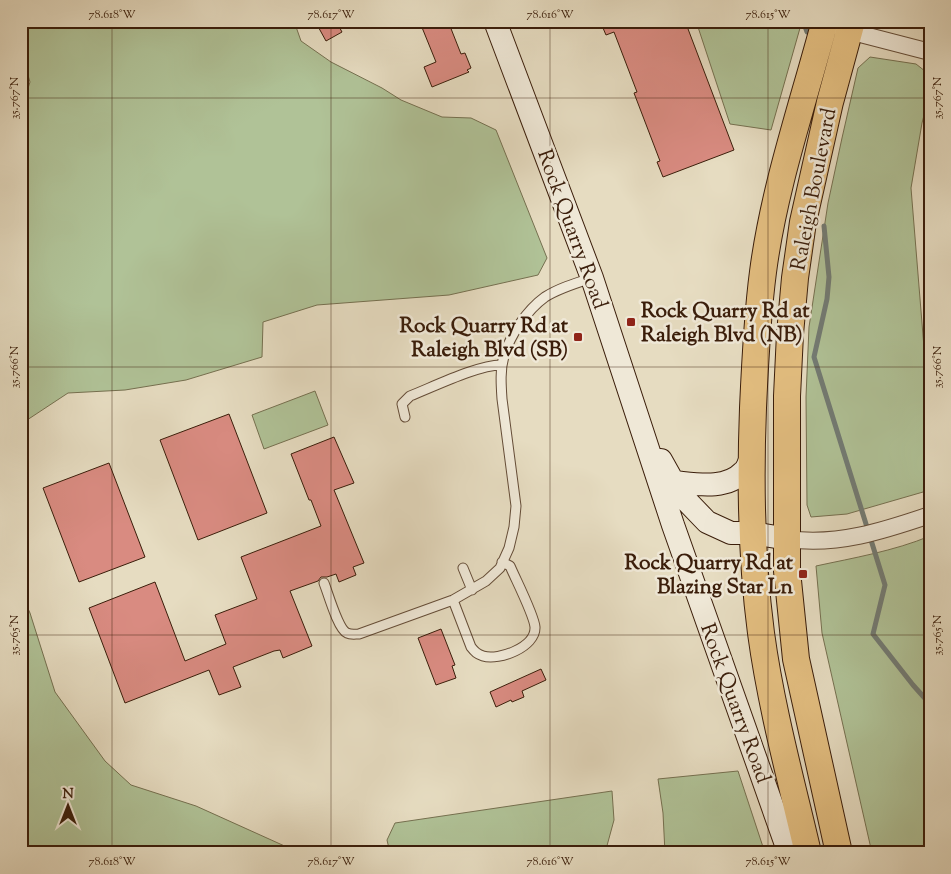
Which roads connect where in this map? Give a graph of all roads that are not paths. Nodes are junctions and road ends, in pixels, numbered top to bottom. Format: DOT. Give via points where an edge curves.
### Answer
graph roads {
  1 [pos="495,21"];
  2 [pos="825,23"];
  3 [pos="851,26"];
  4 [pos="930,52"];
  5 [pos="592,278"];
  6 [pos="502,366"];
  7 [pos="405,417"];
  8 [pos="645,439"];
  9 [pos="751,458"];
  10 [pos="674,482"];
  11 [pos="930,515"];
  12 [pos="752,533"];
  13 [pos="788,539"];
  14 [pos="502,562"];
  15 [pos="463,568"];
  16 [pos="324,583"];
  17 [pos="472,590"];
  18 [pos="453,600"];
  19 [pos="789,853"];
  20 [pos="808,853"];
  21 [pos="839,853"];
  1 -- 5 [label="main road, Rock Quarry Road"];
  2 -- 3 [label="street"];
  2 -- 9 [label="main road, Raleigh Boulevard" via="776,201 763,272"];
  3 -- 4 [label="street"];
  3 -- 13 [label="main road, Raleigh Boulevard" via="814,169 795,278 787,396"];
  5 -- 6 [label="lane" via="558,290 532,310 511,340"];
  5 -- 8 [label="main road, Rock Quarry Road"];
  6 -- 7 [label="lane" via="482,368 410,396 402,404"];
  6 -- 14 [label="lane" via="502,398 516,506 509,548"];
  8 -- 10 [label="main road, Rock Quarry Road"];
  8 -- 19 [label="main road, Rock Quarry Road" via="714,645"];
  9 -- 10 [label="main road" via="743,472 725,483"];
  9 -- 12 [label="main road, Raleigh Boulevard"];
  10 -- 12 [label="main road, Rock Quarry Road" via="686,486 715,513"];
  11 -- 13 [label="street" via="884,531 857,536 815,542"];
  12 -- 13 [label="main road, Rock Quarry Road"];
  12 -- 20 [label="main road, Rock Quarry Road" via="761,634 776,717"];
  13 -- 21 [label="main road" via="787,571 796,659"];
  14 -- 17 [label="lane" via="500,568"];
  14 -- 18 [label="lane" via="510,566 535,628 534,634 519,650 497,657 476,653"];
  15 -- 17 [label="lane"];
  16 -- 18 [label="lane" via="341,625 352,634"];
  17 -- 18 [label="lane"];
}
